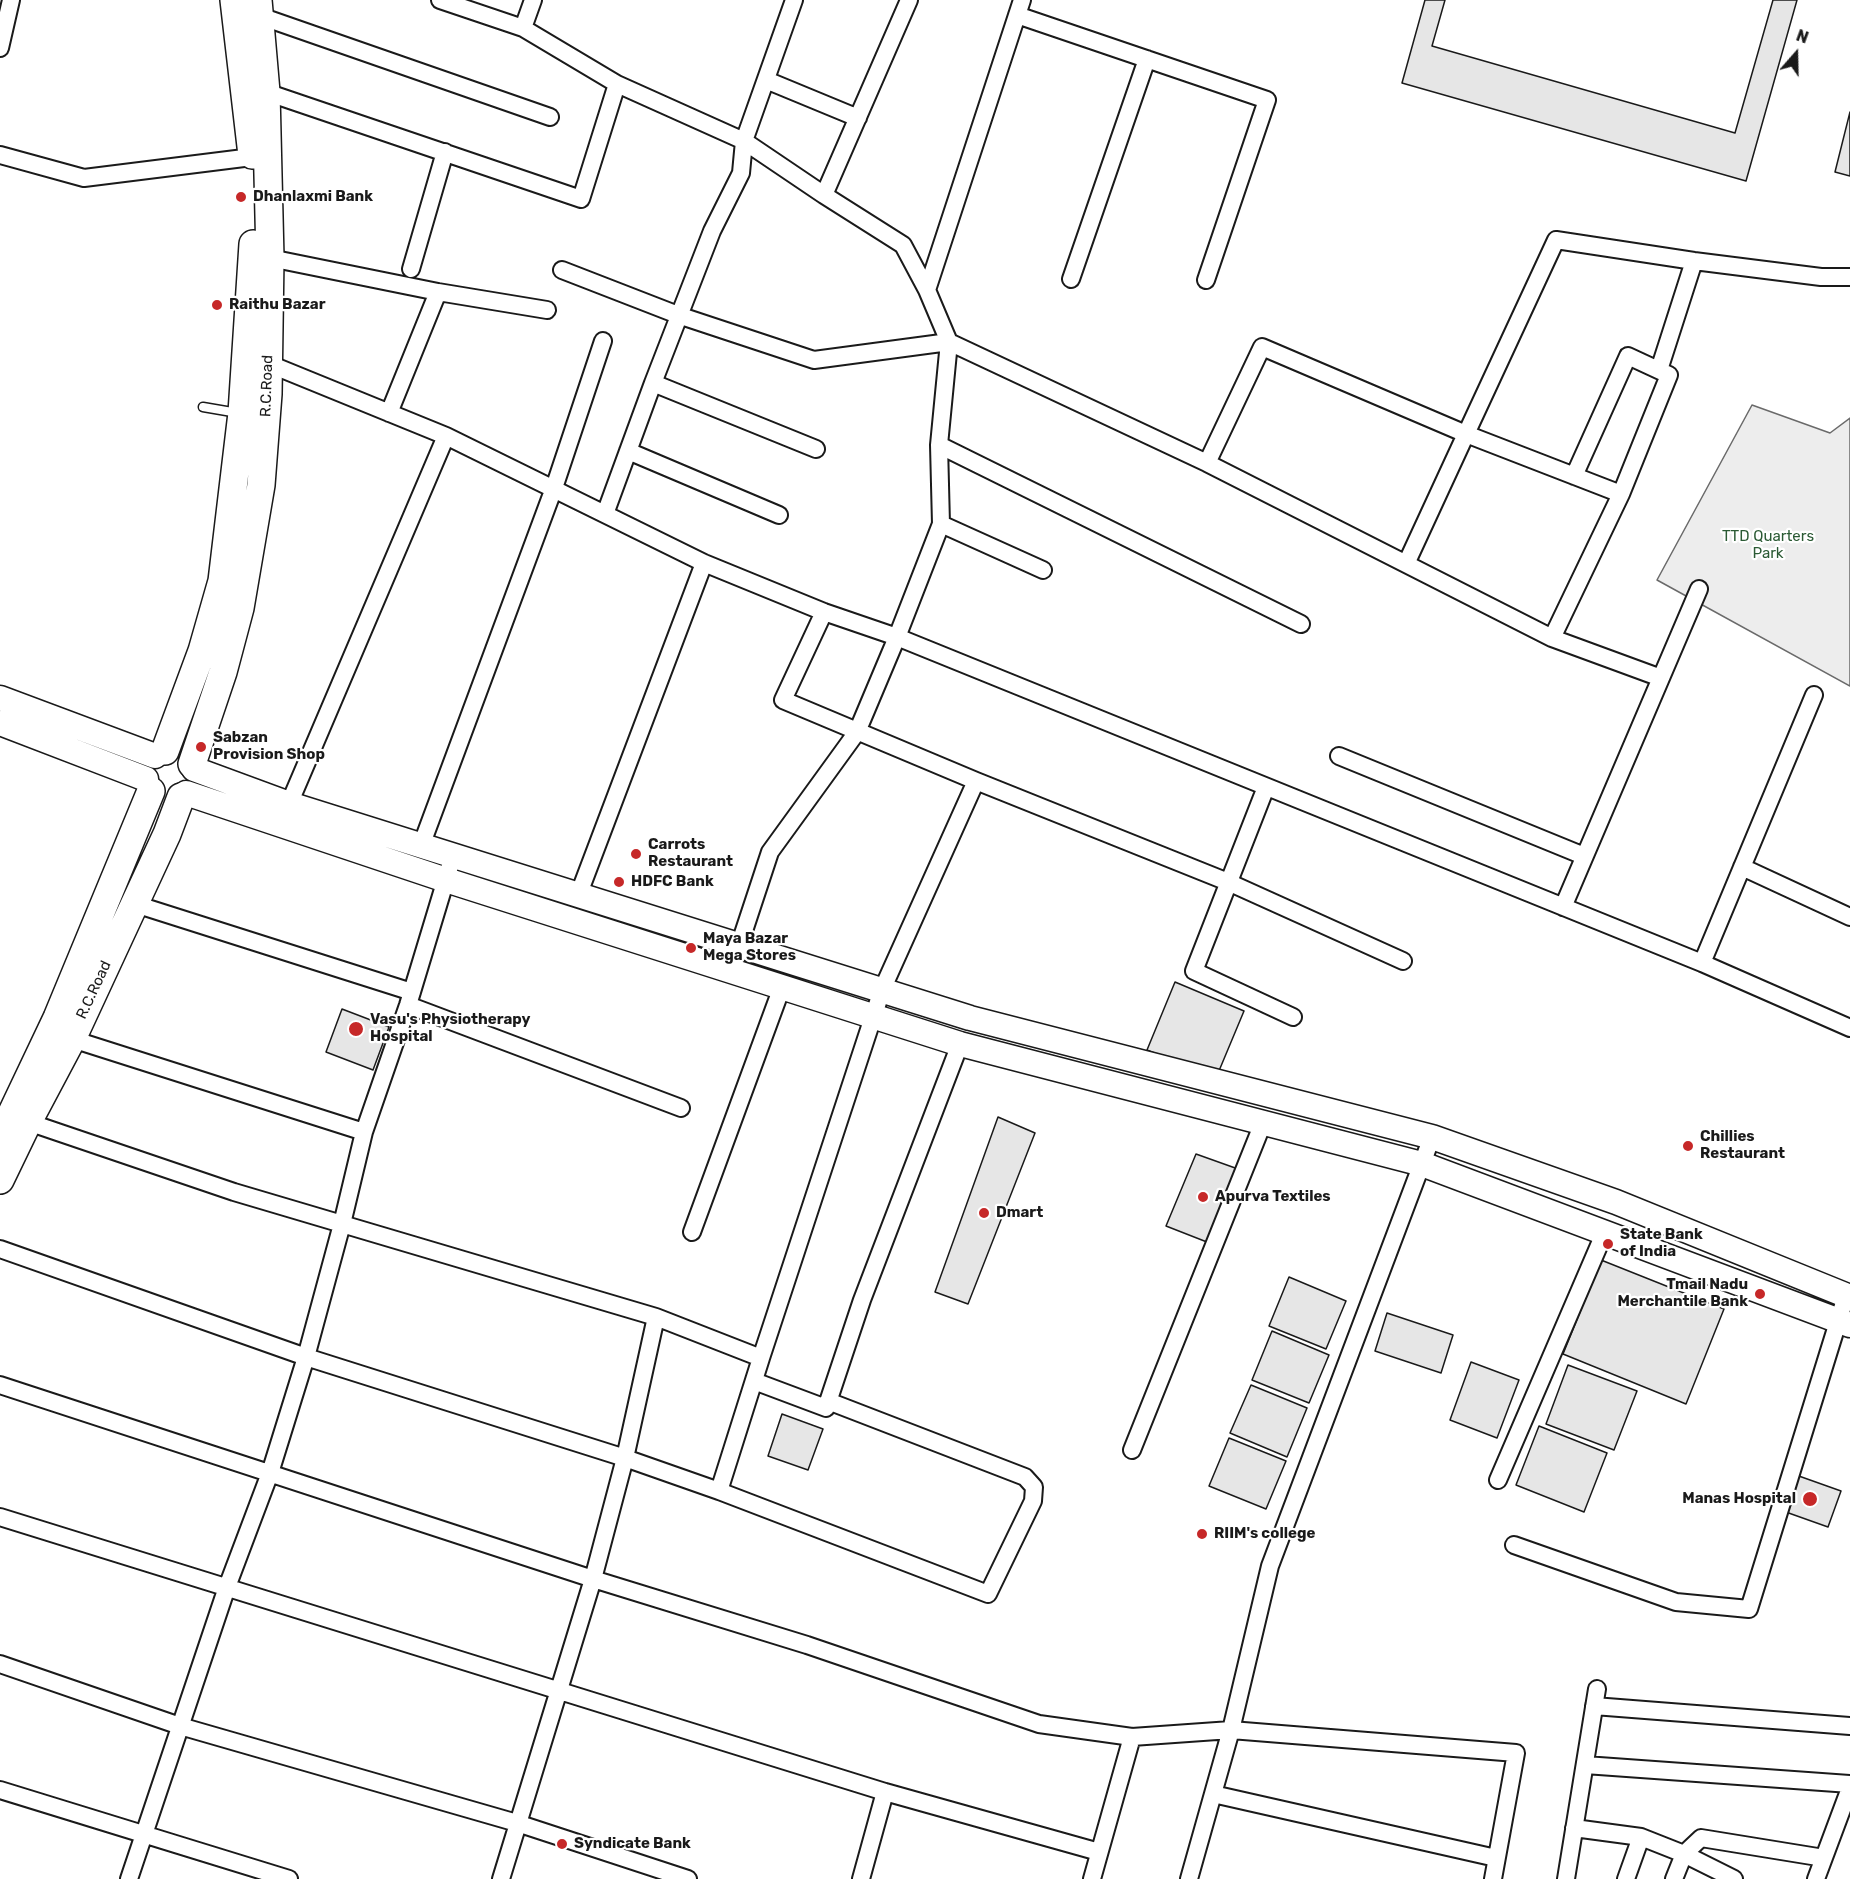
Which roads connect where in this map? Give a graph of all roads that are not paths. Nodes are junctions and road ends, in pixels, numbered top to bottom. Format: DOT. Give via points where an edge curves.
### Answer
graph roads {
  1 [pos="11,0"];
  2 [pos="234,0"];
  3 [pos="440,0"];
  4 [pos="533,0"];
  5 [pos="794,0"];
  6 [pos="909,0"];
  7 [pos="259,8"];
  8 [pos="1019,8"];
  9 [pos="523,28"];
  10 [pos="0,48"];
  11 [pos="1147,59"];
  12 [pos="766,80"];
  13 [pos="617,84"];
  14 [pos="266,92"];
  15 [pos="550,117"];
  16 [pos="858,118"];
  17 [pos="744,141"];
  18 [pos="446,152"];
  19 [pos="0,155"];
  20 [pos="252,157"];
  21 [pos="825,195"];
  22 [pos="270,258"];
  23 [pos="1694,261"];
  24 [pos="411,269"];
  25 [pos="562,270"];
  26 [pos="1850,277"];
  27 [pos="1071,279"];
  28 [pos="1206,280"];
  29 [pos="927,290"];
  30 [pos="438,292"];
  31 [pos="547,310"];
  32 [pos="678,315"];
  33 [pos="603,341"];
  34 [pos="949,342"];
  35 [pos="256,359"];
  36 [pos="1659,370"];
  37 [pos="653,383"];
  38 [pos="203,406"];
  39 [pos="242,413"];
  40 [pos="389,413"];
  41 [pos="1466,434"];
  42 [pos="446,436"];
  43 [pos="939,445"];
  44 [pos="816,449"];
  45 [pos="628,451"];
  46 [pos="1207,463"];
  47 [pos="1574,476"];
  48 [pos="554,488"];
  49 [pos="1621,494"];
  50 [pos="605,514"];
  51 [pos="778,515"];
  52 [pos="941,524"];
  53 [pos="704,562"];
  54 [pos="1406,564"];
  55 [pos="1043,570"];
  56 [pos="1699,589"];
  57 [pos="824,612"];
  58 [pos="1301,624"];
  59 [pos="897,637"];
  60 [pos="1552,638"];
  61 [pos="1661,678"];
  62 [pos="1814,695"];
  63 [pos="0,698"];
  64 [pos="0,723"];
  65 [pos="857,732"];
  66 [pos="1339,756"];
  67 [pos="154,769"];
  68 [pos="188,781"];
  69 [pos="976,781"];
  70 [pos="1266,787"];
  71 [pos="289,804"];
  72 [pos="421,846"];
  73 [pos="453,856"];
  74 [pos="1584,856"];
  75 [pos="1742,867"];
  76 [pos="446,880"];
  77 [pos="1228,882"];
  78 [pos="578,896"];
  79 [pos="135,904"];
  80 [pos="1563,907"];
  81 [pos="1850,917"];
  82 [pos="739,946"];
  83 [pos="1403,961"];
  84 [pos="1702,963"];
  85 [pos="782,987"];
  86 [pos="882,990"];
  87 [pos="410,999"];
  88 [pos="873,1015"];
  89 [pos="1293,1017"];
  90 [pos="1850,1028"];
  91 [pos="72,1039"];
  92 [pos="960,1044"];
  93 [pos="681,1108"];
  94 [pos="28,1122"];
  95 [pos="1263,1123"];
  96 [pos="364,1132"];
  97 [pos="1432,1137"];
  98 [pos="0,1138"];
  99 [pos="1422,1164"];
  100 [pos="0,1180"];
  101 [pos="342,1224"];
  102 [pos="692,1232"];
  103 [pos="1604,1234"];
  104 [pos="0,1250"];
  105 [pos="1848,1297"];
  106 [pos="656,1317"];
  107 [pos="1844,1323"];
  108 [pos="306,1357"];
  109 [pos="761,1358"];
  110 [pos="754,1381"];
  111 [pos="0,1384"];
  112 [pos="828,1401"];
  113 [pos="1132,1450"];
  114 [pos="626,1458"];
  115 [pos="270,1473"];
  116 [pos="1498,1480"];
  117 [pos="719,1491"];
  118 [pos="0,1517"];
  119 [pos="1514,1545"];
  120 [pos="593,1579"];
  121 [pos="228,1587"];
  122 [pos="0,1664"];
  123 [pos="558,1691"];
  124 [pos="180,1726"];
  125 [pos="1850,1726"];
  126 [pos="1231,1730"];
  127 [pos="1132,1737"];
  128 [pos="1585,1765"];
  129 [pos="1850,1786"];
  130 [pos="0,1790"];
  131 [pos="885,1792"];
  132 [pos="1213,1794"];
  133 [pos="517,1823"];
  134 [pos="1574,1828"];
  135 [pos="144,1834"];
  136 [pos="1641,1837"];
  137 [pos="1099,1852"];
  138 [pos="1684,1854"];
  139 [pos="1496,1858"];
  140 [pos="1824,1858"];
  141 [pos="129,1879"];
  142 [pos="289,1879"];
  143 [pos="501,1879"];
  144 [pos="688,1879"];
  145 [pos="861,1879"];
  146 [pos="1092,1879"];
  147 [pos="1189,1879"];
  148 [pos="1493,1879"];
  149 [pos="1566,1879"];
  150 [pos="1626,1879"];
  151 [pos="1674,1879"];
  152 [pos="1734,1879"];
  153 [pos="1816,1879"];
  1 -- 10 [label="street"];
  2 -- 20 [label="main road, R.C.Road"];
  3 -- 9 [label="street"];
  4 -- 9 [label="street"];
  5 -- 12 [label="street"];
  6 -- 16 [label="street"];
  7 -- 14 [label="main road, R.C.Road"];
  7 -- 15 [label="street"];
  8 -- 11 [label="street"];
  8 -- 29 [label="street"];
  9 -- 13 [label="street"];
  11 -- 27 [label="street"];
  11 -- 28 [label="street" via="1267,100"];
  12 -- 16 [label="street"];
  12 -- 17 [label="street"];
  13 -- 17 [label="street"];
  13 -- 18 [label="street" via="581,200"];
  14 -- 18 [label="street"];
  14 -- 22 [label="main road, R.C.Road"];
  16 -- 21 [label="street"];
  17 -- 21 [label="street"];
  17 -- 32 [label="street" via="741,173"];
  18 -- 24 [label="street"];
  19 -- 20 [label="street" via="84,178"];
  20 -- 35 [label="main road, R.C.Road"];
  21 -- 29 [label="street" via="903,245"];
  22 -- 30 [label="street"];
  22 -- 35 [label="main road, R.C.Road"];
  23 -- 26 [label="street"];
  23 -- 36 [label="street"];
  23 -- 41 [label="street" via="1556,240"];
  25 -- 32 [label="street"];
  29 -- 34 [label="street"];
  30 -- 31 [label="street"];
  30 -- 40 [label="street"];
  32 -- 34 [label="street" via="814,360"];
  32 -- 37 [label="street"];
  33 -- 48 [label="street"];
  34 -- 43 [label="street"];
  34 -- 46 [label="street"];
  35 -- 39 [label="main road, R.C.Road"];
  35 -- 40 [label="street"];
  35 -- 68 [label="main road, R.C.Road" via="268,394 261,485 240,608"];
  36 -- 47 [label="street" via="1628,356"];
  36 -- 49 [label="street" via="1669,375"];
  37 -- 44 [label="street"];
  37 -- 45 [label="street"];
  38 -- 39 [label="lane"];
  39 -- 67 [label="main road, R.C.Road" via="222,581 202,651"];
  40 -- 42 [label="street"];
  41 -- 46 [label="street" via="1262,347"];
  41 -- 47 [label="street"];
  41 -- 54 [label="street"];
  42 -- 48 [label="street"];
  42 -- 71 [label="street"];
  43 -- 52 [label="street"];
  43 -- 58 [label="street"];
  45 -- 50 [label="street"];
  45 -- 51 [label="street"];
  46 -- 54 [label="street"];
  47 -- 49 [label="street"];
  48 -- 50 [label="street"];
  48 -- 72 [label="street"];
  49 -- 60 [label="street"];
  50 -- 53 [label="street"];
  52 -- 55 [label="street"];
  52 -- 59 [label="street"];
  53 -- 57 [label="street"];
  53 -- 78 [label="street"];
  54 -- 60 [label="street"];
  56 -- 61 [label="street"];
  57 -- 59 [label="street"];
  57 -- 65 [label="street" via="783,700"];
  59 -- 65 [label="street"];
  59 -- 70 [label="street"];
  60 -- 61 [label="street"];
  61 -- 74 [label="street"];
  62 -- 75 [label="street"];
  63 -- 67 [label="street"];
  64 -- 67 [label="street"];
  65 -- 69 [label="street"];
  65 -- 82 [label="street" via="770,852"];
  66 -- 74 [label="street"];
  67 -- 68 [label="main road" via="178,752 188,758"];
  67 -- 68 [label="main road" via="162,798 175,799"];
  67 -- 98 [label="main road, R.C.Road" via="57,1018"];
  68 -- 71 [label="street"];
  68 -- 76 [label="street"];
  68 -- 79 [label="main road, R.C.Road"];
  69 -- 77 [label="street"];
  69 -- 86 [label="street"];
  70 -- 77 [label="street"];
  70 -- 80 [label="street"];
  71 -- 72 [label="street"];
  72 -- 73 [label="street"];
  73 -- 76 [label="street"];
  73 -- 78 [label="street"];
  74 -- 80 [label="street"];
  75 -- 81 [label="street"];
  75 -- 84 [label="street"];
  76 -- 85 [label="street"];
  76 -- 87 [label="street"];
  77 -- 83 [label="street"];
  77 -- 89 [label="street" via="1194,970"];
  78 -- 82 [label="street"];
  79 -- 87 [label="street"];
  79 -- 91 [label="main road, R.C.Road"];
  80 -- 84 [label="street"];
  82 -- 86 [label="street"];
  84 -- 90 [label="street"];
  85 -- 88 [label="street"];
  85 -- 102 [label="street"];
  86 -- 88 [label="street"];
  86 -- 97 [label="street" via="970,1018"];
  87 -- 93 [label="street"];
  87 -- 96 [label="street"];
  88 -- 92 [label="street"];
  88 -- 109 [label="street"];
  91 -- 94 [label="main road, R.C.Road"];
  91 -- 96 [label="street"];
  92 -- 95 [label="street"];
  92 -- 112 [label="street" via="862,1300"];
  94 -- 100 [label="main road, R.C.Road"];
  94 -- 101 [label="street"];
  95 -- 99 [label="street"];
  95 -- 113 [label="street"];
  96 -- 101 [label="street"];
  97 -- 99 [label="street"];
  97 -- 105 [label="street" via="1616,1202"];
  99 -- 103 [label="street"];
  99 -- 126 [label="street" via="1270,1566"];
  101 -- 106 [label="street"];
  101 -- 108 [label="street"];
  103 -- 107 [label="street"];
  103 -- 116 [label="street"];
  104 -- 108 [label="street"];
  105 -- 107 [label="street"];
  106 -- 109 [label="street"];
  106 -- 114 [label="street"];
  107 -- 119 [label="street" via="1749,1609 1676,1602"];
  108 -- 114 [label="street"];
  108 -- 115 [label="street"];
  109 -- 110 [label="street"];
  110 -- 112 [label="street" via="826,1408"];
  110 -- 117 [label="street"];
  111 -- 115 [label="street"];
  112 -- 117 [label="street" via="1025,1478 1034,1487 1033,1501 988,1594"];
  114 -- 117 [label="street"];
  114 -- 120 [label="street"];
  115 -- 120 [label="street"];
  115 -- 121 [label="street"];
  118 -- 121 [label="street"];
  120 -- 123 [label="street"];
  120 -- 127 [label="street" via="818,1649 1038,1724"];
  121 -- 123 [label="street"];
  121 -- 124 [label="street"];
  122 -- 124 [label="street"];
  123 -- 131 [label="street"];
  123 -- 133 [label="street"];
  124 -- 133 [label="street"];
  124 -- 135 [label="street"];
  125 -- 128 [label="street" via="1596,1698"];
  126 -- 127 [label="street"];
  126 -- 132 [label="street"];
  126 -- 139 [label="street" via="1516,1752"];
  127 -- 137 [label="street"];
  128 -- 129 [label="street"];
  128 -- 134 [label="street"];
  129 -- 140 [label="street"];
  130 -- 135 [label="street"];
  131 -- 137 [label="street"];
  131 -- 145 [label="street"];
  132 -- 139 [label="street"];
  132 -- 147 [label="street"];
  133 -- 143 [label="street"];
  133 -- 144 [label="street"];
  134 -- 136 [label="street"];
  134 -- 149 [label="street"];
  135 -- 141 [label="street"];
  135 -- 142 [label="street"];
  136 -- 138 [label="street"];
  136 -- 150 [label="street"];
  137 -- 146 [label="street"];
  138 -- 140 [label="street" via="1701,1838"];
  138 -- 151 [label="street"];
  138 -- 152 [label="street"];
  139 -- 148 [label="street"];
  140 -- 153 [label="street"];
}
